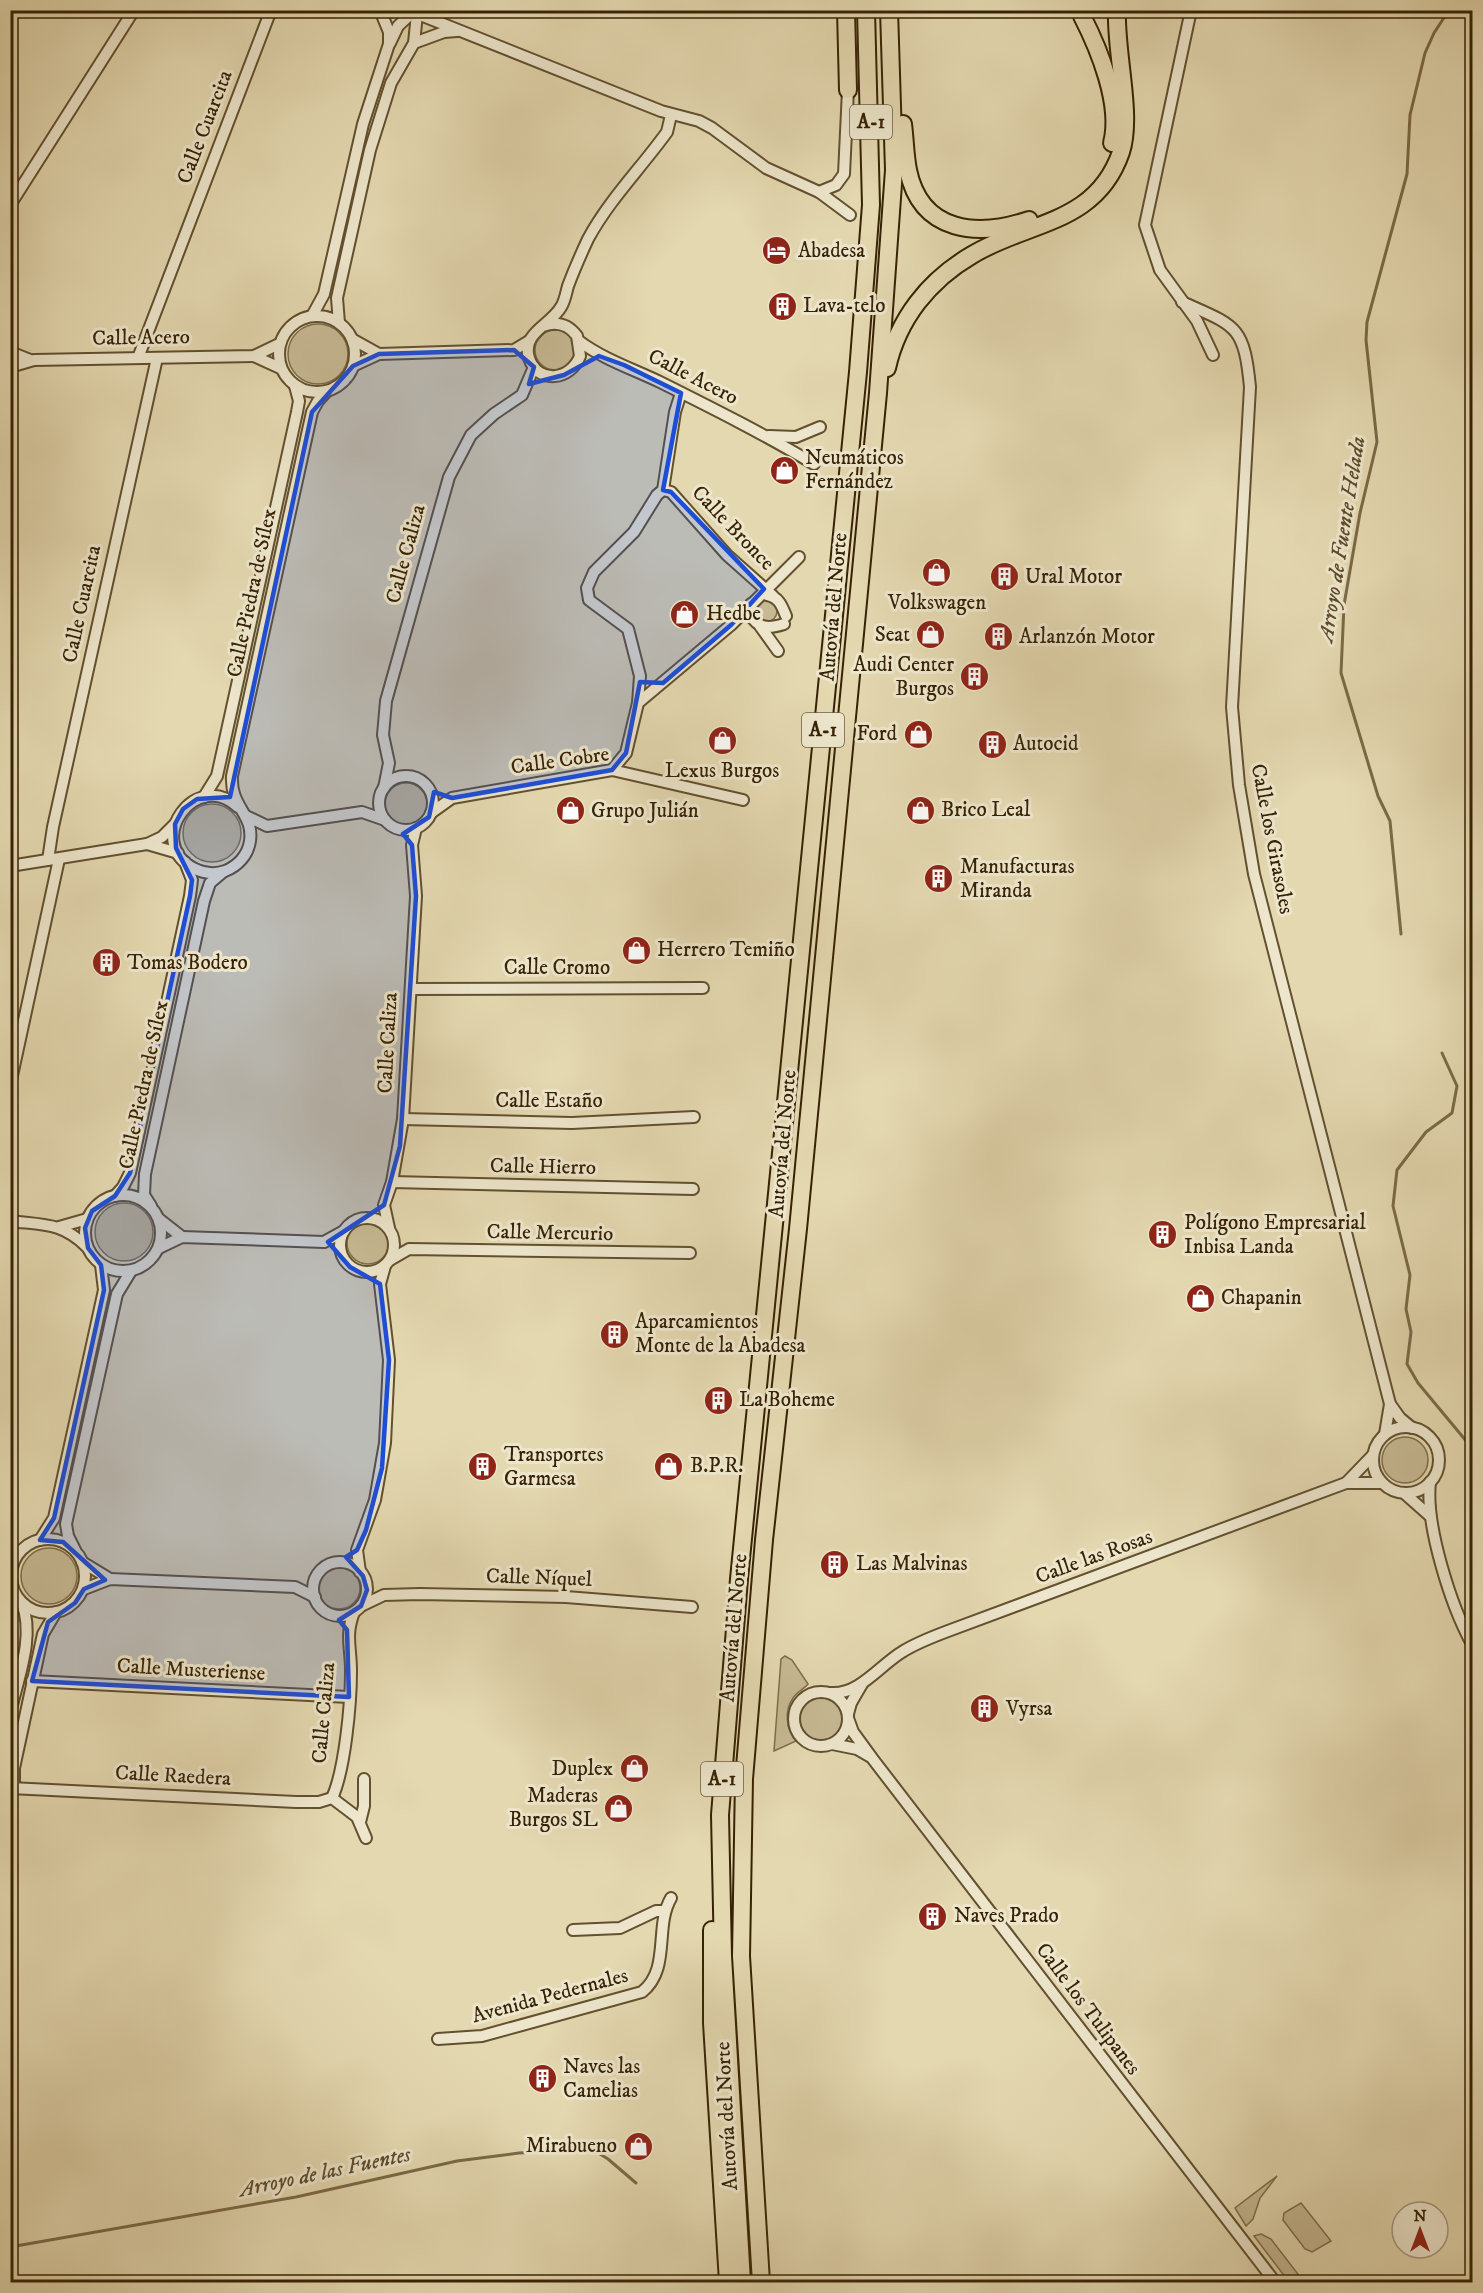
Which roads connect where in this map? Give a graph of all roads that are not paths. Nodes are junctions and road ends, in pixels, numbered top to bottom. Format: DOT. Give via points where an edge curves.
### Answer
graph roads {
  1 [pos="134,10"];
  2 [pos="271,10"];
  3 [pos="380,10"];
  4 [pos="846,10"];
  5 [pos="866,10"];
  6 [pos="889,10"];
  7 [pos="1117,10"];
  8 [pos="1191,10"];
  9 [pos="413,12"];
  10 [pos="1082,16"];
  11 [pos="460,31"];
  12 [pos="414,43"];
  13 [pos="389,44"];
  14 [pos="893,89"];
  15 [pos="848,90"];
  16 [pos="671,115"];
  17 [pos="819,192"];
  18 [pos="10,205"];
  19 [pos="850,215"];
  20 [pos="1182,302"];
  21 [pos="562,306"];
  22 [pos="312,316"];
  23 [pos="339,323"];
  24 [pos="543,326"];
  25 [pos="568,327"];
  26 [pos="352,339"];
  27 [pos="579,340"];
  28 [pos="529,341"];
  29 [pos="279,344"];
  30 [pos="514,350"];
  31 [pos="10,354"];
  32 [pos="379,354"];
  33 [pos="1213,355"];
  34 [pos="254,356"];
  35 [pos="599,356"];
  36 [pos="138,358"];
  37 [pos="157,358"];
  38 [pos="30,360"];
  39 [pos="533,365"];
  40 [pos="10,366"];
  41 [pos="353,366"];
  42 [pos="575,367"];
  43 [pos="280,368"];
  44 [pos="552,376"];
  45 [pos="529,384"];
  46 [pos="295,386"];
  47 [pos="327,391"];
  48 [pos="681,393"];
  49 [pos="820,426"];
  50 [pos="874,428"];
  51 [pos="767,436"];
  52 [pos="814,464"];
  53 [pos="663,490"];
  54 [pos="799,557"];
  55 [pos="769,592"];
  56 [pos="753,601"];
  57 [pos="757,624"];
  58 [pos="732,625"];
  59 [pos="778,651"];
  60 [pos="640,676"];
  61 [pos="663,683"];
  62 [pos="638,703"];
  63 [pos="389,764"];
  64 [pos="612,770"];
  65 [pos="409,777"];
  66 [pos="429,790"];
  67 [pos="382,793"];
  68 [pos="204,797"];
  69 [pos="452,798"];
  70 [pos="743,800"];
  71 [pos="242,811"];
  72 [pos="362,812"];
  73 [pos="431,813"];
  74 [pos="386,820"];
  75 [pos="175,824"];
  76 [pos="267,826"];
  77 [pos="416,828"];
  78 [pos="398,829"];
  79 [pos="147,844"];
  80 [pos="250,844"];
  81 [pos="412,845"];
  82 [pos="182,857"];
  83 [pos="54,859"];
  84 [pos="10,866"];
  85 [pos="223,872"];
  86 [pos="703,988"];
  87 [pos="411,989"];
  88 [pos="10,1085"];
  89 [pos="694,1117"];
  90 [pos="403,1119"];
  91 [pos="392,1182"];
  92 [pos="693,1189"];
  93 [pos="115,1196"];
  94 [pos="384,1205"];
  95 [pos="151,1206"];
  96 [pos="364,1218"];
  97 [pos="87,1219"];
  98 [pos="159,1219"];
  99 [pos="10,1221"];
  100 [pos="58,1227"];
  101 [pos="390,1230"];
  102 [pos="344,1231"];
  103 [pos="182,1237"];
  104 [pos="324,1242"];
  105 [pos="87,1248"];
  106 [pos="159,1248"];
  107 [pos="409,1249"];
  108 [pos="690,1253"];
  109 [pos="341,1255"];
  110 [pos="387,1263"];
  111 [pos="101,1265"];
  112 [pos="131,1271"];
  113 [pos="359,1271"];
  114 [pos="380,1284"];
  115 [pos="1390,1404"];
  116 [pos="1412,1428"];
  117 [pos="1385,1434"];
  118 [pos="1373,1455"];
  119 [pos="1382,1482"];
  120 [pos="1430,1482"];
  121 [pos="1346,1483"];
  122 [pos="1404,1493"];
  123 [pos="1430,1516"];
  124 [pos="40,1540"];
  125 [pos="75,1550"];
  126 [pos="357,1550"];
  127 [pos="14,1557"];
  128 [pos="82,1562"];
  129 [pos="336,1563"];
  130 [pos="362,1574"];
  131 [pos="316,1577"];
  132 [pos="110,1580"];
  133 [pos="295,1587"];
  134 [pos="12,1589"];
  135 [pos="84,1589"];
  136 [pos="384,1595"];
  137 [pos="315,1597"];
  138 [pos="22,1603"];
  139 [pos="692,1607"];
  140 [pos="357,1609"];
  141 [pos="56,1612"];
  142 [pos="332,1615"];
  143 [pos="347,1630"];
  144 [pos="1473,1644"];
  145 [pos="33,1681"];
  146 [pos="14,1682"];
  147 [pos="864,1682"];
  148 [pos="831,1693"];
  149 [pos="349,1697"];
  150 [pos="10,1713"];
  151 [pos="848,1716"];
  152 [pos="832,1744"];
  153 [pos="872,1758"];
  154 [pos="364,1779"];
  155 [pos="12,1788"];
  156 [pos="332,1798"];
  157 [pos="720,1815"];
  158 [pos="360,1822"];
  159 [pos="366,1838"];
  160 [pos="671,1898"];
  161 [pos="664,1911"];
  162 [pos="573,1929"];
  163 [pos="438,2039"];
  164 [pos="728,2283"];
  165 [pos="742,2283"];
  166 [pos="761,2283"];
  167 [pos="1275,2283"];
  1 -- 18 [label="street"];
  2 -- 36 [label="street, Calle Cuarcita"];
  3 -- 13 [label="street" via="389,32"];
  4 -- 15 [label="highway"];
  5 -- 157 [label="highway, Autovía del Norte / A-1" via="871,205 739,1579"];
  6 -- 14 [label="highway, Autovía del Norte / A-1"];
  7 -- 50 [label="highway" via="1125,122 1122,149 1112,172 1092,199 974,254 940,276 923,294 892,349"];
  8 -- 20 [label="street" via="1145,225 1160,270"];
  9 -- 11 [label="street"];
  9 -- 12 [label="street"];
  9 -- 13 [label="street" via="398,26"];
  10 -- 14 [label="highway" via="1100,54 1112,102 1113,139 1107,160 1093,183 1081,194 1029,220 991,230 963,229 947,223 922,203 908,170 902,114"];
  11 -- 12 [label="street"];
  11 -- 16 [label="street"];
  12 -- 23 [label="street" via="391,82 375,131 337,298"];
  13 -- 22 [label="street" via="363,124 324,294"];
  14 -- 50 [label="highway, Autovía del Norte / A-1" via="892,208"];
  15 -- 17 [label="street" via="844,174 836,185"];
  16 -- 17 [label="street" via="699,121 766,168"];
  16 -- 21 [label="street" via="667,132 596,225"];
  17 -- 19 [label="street"];
  20 -- 33 [label="street" via="1197,321"];
  20 -- 115 [label="street, Calle los Girasoles" via="1236,330 1247,352 1250,387 1232,677 1239,785 1254,873"];
  21 -- 24 [label="street"];
  21 -- 25 [label="street"];
  22 -- 23 [label="street"];
  22 -- 29 [label="street" via="290,326"];
  23 -- 26 [label="street"];
  24 -- 25 [label="street" via="555,323"];
  24 -- 28 [label="street"];
  25 -- 27 [label="street"];
  26 -- 32 [label="street"];
  26 -- 41 [label="street"];
  27 -- 35 [label="street, Calle Acero"];
  27 -- 42 [label="street" via="580,356"];
  28 -- 30 [label="street"];
  28 -- 39 [label="street"];
  29 -- 34 [label="street, Calle Acero"];
  29 -- 43 [label="street"];
  30 -- 32 [label="street"];
  30 -- 39 [label="street"];
  31 -- 38 [label="street, Calle Acero"];
  31 -- 40 [label="street"];
  32 -- 41 [label="street"];
  34 -- 37 [label="street, Calle Acero"];
  34 -- 43 [label="street, Calle Acero"];
  35 -- 42 [label="street"];
  35 -- 48 [label="street, Calle Acero"];
  36 -- 37 [label="street, Calle Acero"];
  36 -- 38 [label="street, Calle Acero"];
  37 -- 83 [label="street, Calle Cuarcita" via="53,827"];
  38 -- 40 [label="street, Calle Acero"];
  39 -- 44 [label="street"];
  39 -- 45 [label="street, Calle Caliza"];
  41 -- 47 [label="street" via="344,381"];
  42 -- 44 [label="street" via="564,375"];
  43 -- 46 [label="street"];
  44 -- 45 [label="street, Calle Caliza"];
  45 -- 63 [label="street, Calle Caliza" via="522,395 471,435 449,477 388,694 383,735"];
  46 -- 47 [label="street" via="313,393"];
  46 -- 68 [label="street, Calle Piedra de Sílex" via="299,401 294,427 217,776"];
  47 -- 71 [label="street, Calle Piedra de Sílex" via="312,412 234,766 231,790"];
  48 -- 51 [label="street, Calle Acero"];
  48 -- 53 [label="street"];
  49 -- 51 [label="street, Calle Acero" via="796,437"];
  50 -- 166 [label="highway, Autovía del Norte / A-1" via="798,1229 764,1540 742,1817 741,1956"];
  51 -- 52 [label="street, Calle Acero"];
  53 -- 55 [label="street, Calle Bronce" via="671,492 727,555"];
  53 -- 60 [label="street" via="634,532 594,572 587,588 589,600 628,629"];
  54 -- 55 [label="street"];
  55 -- 56 [label="street"];
  55 -- 57 [label="street, Calle Bronce" via="781,603 785,620 770,628"];
  56 -- 57 [label="street" via="749,613"];
  56 -- 58 [label="street"];
  57 -- 58 [label="street" via="744,620"];
  57 -- 59 [label="street"];
  58 -- 61 [label="street"];
  60 -- 61 [label="street"];
  60 -- 62 [label="street"];
  61 -- 62 [label="street"];
  62 -- 64 [label="street" via="626,753"];
  63 -- 65 [label="street"];
  63 -- 67 [label="street, Calle Caliza"];
  64 -- 69 [label="street, Calle Cobre"];
  64 -- 70 [label="street, Calle Cobre"];
  65 -- 66 [label="street" via="421,781"];
  65 -- 67 [label="street" via="395,779"];
  66 -- 69 [label="street, Calle Cobre"];
  66 -- 73 [label="street" via="433,799"];
  67 -- 72 [label="street"];
  67 -- 74 [label="street" via="381,812"];
  68 -- 71 [label="street" via="219,797"];
  68 -- 75 [label="street" via="186,807"];
  69 -- 73 [label="street, Calle Cobre"];
  71 -- 76 [label="street"];
  71 -- 80 [label="street" via="250,830"];
  72 -- 74 [label="street"];
  72 -- 76 [label="street"];
  73 -- 77 [label="street"];
  74 -- 78 [label="street"];
  75 -- 79 [label="street" via="162,837"];
  75 -- 82 [label="street" via="174,837"];
  76 -- 80 [label="street"];
  77 -- 78 [label="street"];
  77 -- 81 [label="street, Calle Caliza"];
  78 -- 81 [label="street"];
  79 -- 82 [label="street"];
  79 -- 83 [label="street"];
  80 -- 85 [label="street" via="240,861"];
  81 -- 87 [label="street, Calle Caliza" via="416,896"];
  82 -- 85 [label="street" via="200,871"];
  82 -- 93 [label="street, Calle Piedra de Sílex" via="192,880 190,896 130,1173"];
  83 -- 84 [label="street"];
  83 -- 88 [label="street, Calle Cuarcita"];
  85 -- 95 [label="street, Calle Piedra de Sílex" via="210,883 196,935 145,1174 144,1195"];
  86 -- 87 [label="street, Calle Cromo"];
  87 -- 90 [label="street, Calle Caliza"];
  89 -- 90 [label="street, Calle Estaño" via="572,1123"];
  90 -- 91 [label="street, Calle Caliza"];
  91 -- 92 [label="street, Calle Hierro"];
  91 -- 94 [label="street, Calle Caliza"];
  93 -- 95 [label="street" via="128,1195"];
  93 -- 97 [label="street" via="98,1204"];
  94 -- 96 [label="street"];
  94 -- 101 [label="street"];
  95 -- 98 [label="street"];
  96 -- 101 [label="street" via="380,1221"];
  96 -- 102 [label="street" via="352,1222"];
  97 -- 100 [label="street"];
  97 -- 105 [label="street"];
  98 -- 103 [label="street"];
  98 -- 106 [label="street"];
  99 -- 100 [label="street"];
  100 -- 105 [label="street" via="73,1233"];
  101 -- 107 [label="street"];
  101 -- 110 [label="street" via="394,1246"];
  102 -- 104 [label="street"];
  102 -- 109 [label="street"];
  103 -- 104 [label="street"];
  103 -- 106 [label="street"];
  104 -- 109 [label="street"];
  105 -- 111 [label="street"];
  106 -- 112 [label="street" via="147,1263"];
  107 -- 108 [label="street, Calle Mercurio"];
  107 -- 110 [label="street"];
  109 -- 113 [label="street"];
  110 -- 113 [label="street" via="375,1271"];
  110 -- 114 [label="street"];
  111 -- 112 [label="street"];
  111 -- 124 [label="street" via="104,1290 54,1518"];
  112 -- 125 [label="street" via="117,1294 66,1524"];
  113 -- 114 [label="street"];
  114 -- 126 [label="street" via="389,1360 385,1443 375,1500"];
  115 -- 116 [label="street, Calle los Girasoles"];
  115 -- 117 [label="street, Calle los Girasoles"];
  116 -- 117 [label="street" via="1398,1428"];
  116 -- 120 [label="street" via="1436,1446 1438,1467"];
  117 -- 118 [label="street"];
  118 -- 119 [label="street" via="1376,1474"];
  118 -- 121 [label="street, Calle las Rosas"];
  119 -- 121 [label="street, Calle las Rosas"];
  119 -- 122 [label="street"];
  120 -- 122 [label="street"];
  120 -- 123 [label="street"];
  121 -- 147 [label="street, Calle las Rosas" via="922,1641"];
  122 -- 123 [label="street"];
  123 -- 144 [label="street" via="1456,1608"];
  124 -- 125 [label="street" via="63,1542"];
  124 -- 127 [label="street"];
  125 -- 128 [label="street"];
  126 -- 129 [label="street"];
  126 -- 130 [label="street"];
  127 -- 134 [label="street"];
  128 -- 132 [label="street"];
  128 -- 135 [label="street"];
  129 -- 130 [label="street" via="346,1563"];
  129 -- 131 [label="street"];
  130 -- 136 [label="street" via="372,1589"];
  130 -- 140 [label="street" via="367,1590"];
  131 -- 133 [label="street"];
  131 -- 137 [label="street"];
  132 -- 133 [label="street"];
  132 -- 135 [label="street"];
  133 -- 137 [label="street"];
  134 -- 138 [label="street"];
  135 -- 141 [label="street" via="75,1603"];
  136 -- 139 [label="street, Calle Níquel" via="566,1597"];
  136 -- 140 [label="street, Calle Níquel"];
  137 -- 142 [label="street" via="319,1606"];
  138 -- 141 [label="street" via="33,1611"];
  138 -- 146 [label="street" via="28,1618 28,1635"];
  140 -- 142 [label="street" via="344,1616"];
  140 -- 143 [label="street, Calle Caliza"];
  141 -- 145 [label="street" via="43,1634"];
  142 -- 143 [label="street"];
  143 -- 149 [label="street, Calle Caliza"];
  145 -- 149 [label="street, Calle Musteriense"];
  145 -- 155 [label="street"];
  146 -- 150 [label="street"];
  147 -- 148 [label="street, Calle las Rosas" via="841,1694"];
  147 -- 151 [label="street, Calle las Rosas"];
  148 -- 151 [label="street" via="839,1698"];
  148 -- 152 [label="street" via="821,1691 803,1698 794,1713 794,1723 803,1739 811,1744"];
  149 -- 156 [label="street, Calle Caliza"];
  151 -- 152 [label="street" via="844,1733"];
  151 -- 153 [label="street, Calle los Tulipanes" via="853,1731"];
  152 -- 153 [label="street, Calle los Tulipanes" via="857,1749"];
  153 -- 167 [label="street, Calle los Tulipanes"];
  154 -- 158 [label="street"];
  155 -- 156 [label="street, Calle Raedera" via="296,1802"];
  156 -- 158 [label="street"];
  157 -- 164 [label="highway" via="712,1891 712,2023"];
  157 -- 165 [label="highway, Autovía del Norte / A-1" via="723,1956"];
  158 -- 159 [label="street"];
  160 -- 161 [label="street, Avenida Pedernales"];
  161 -- 162 [label="street" via="621,1928"];
  161 -- 163 [label="street, Avenida Pedernales" via="658,1969 642,1992 482,2036"];
}
